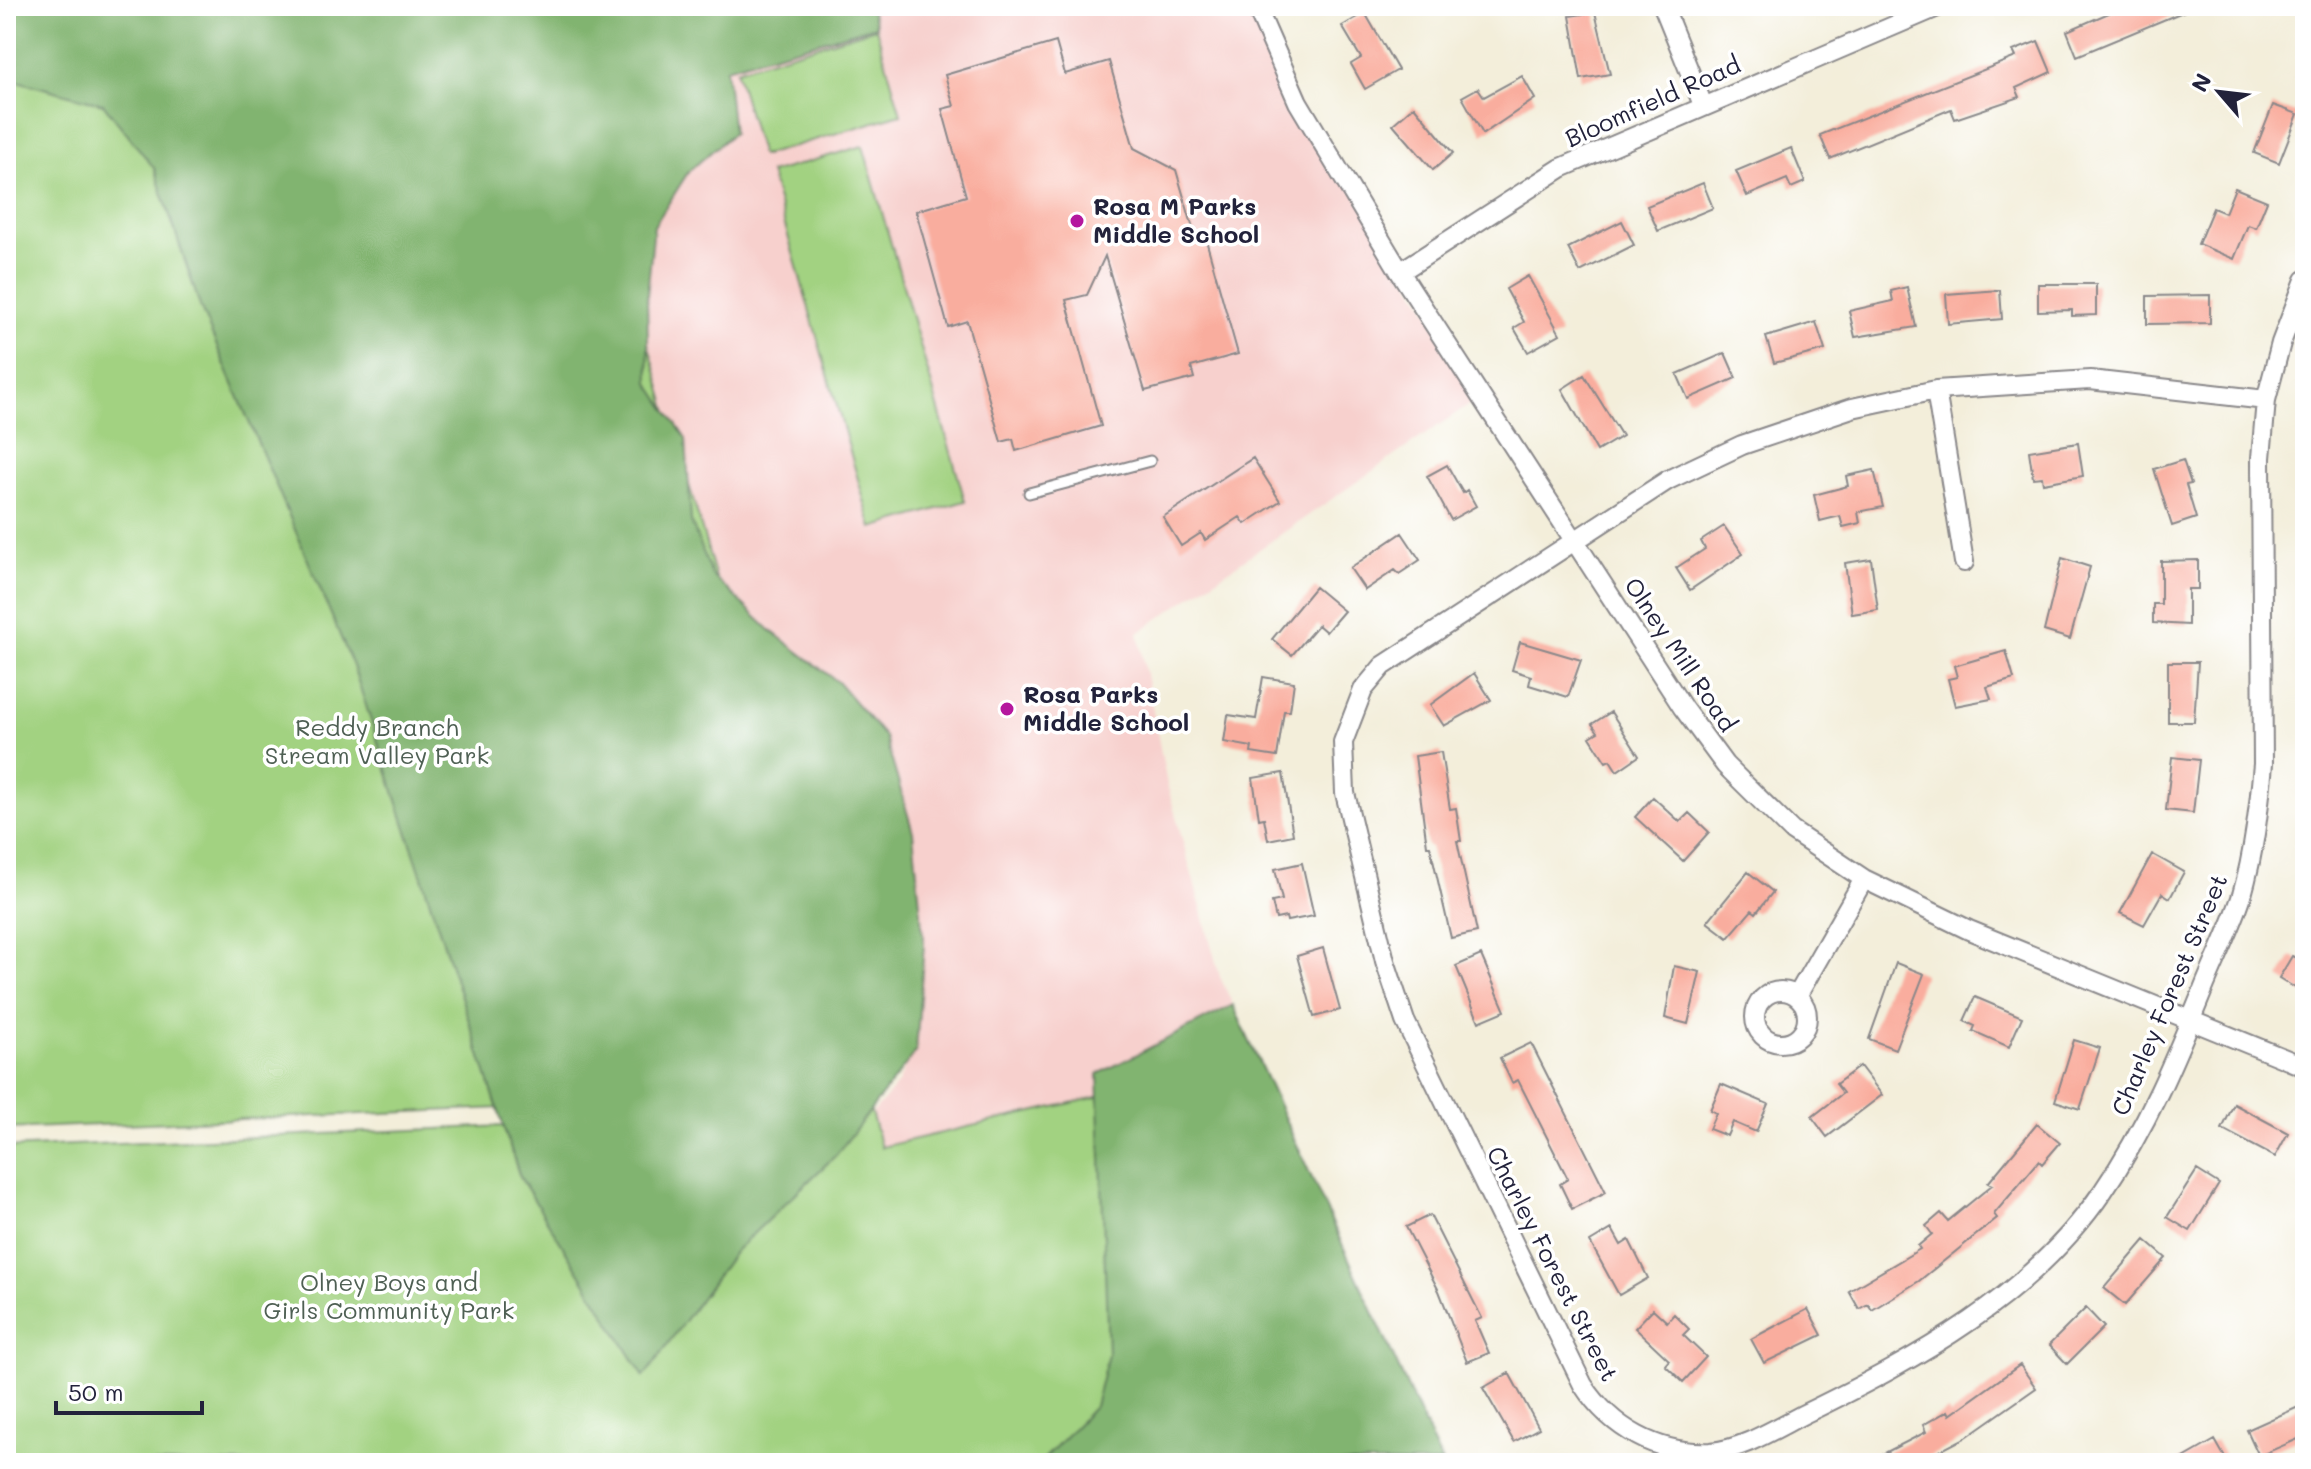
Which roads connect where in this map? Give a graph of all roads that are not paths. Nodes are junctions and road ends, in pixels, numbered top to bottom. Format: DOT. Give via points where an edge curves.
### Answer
graph roads {
  1 [pos="1256,6"];
  2 [pos="1663,6"];
  3 [pos="1940,6"];
  4 [pos="1703,105"];
  5 [pos="1400,272"];
  6 [pos="2305,280"];
  7 [pos="1936,390"];
  8 [pos="2266,400"];
  9 [pos="1150,461"];
  10 [pos="1029,493"];
  11 [pos="1575,539"];
  12 [pos="1964,562"];
  13 [pos="1864,879"];
  14 [pos="1797,996"];
  15 [pos="2190,1021"];
  16 [pos="2305,1067"];
  1 -- 5 [label="street, Olney Mill Road" via="1298,102"];
  2 -- 4 [label="street"];
  3 -- 4 [label="street, Bloomfield Road"];
  4 -- 5 [label="street, Bloomfield Road" via="1561,168"];
  5 -- 11 [label="street, Olney Mill Road"];
  6 -- 8 [label="street, Charley Forest Street"];
  7 -- 8 [label="street, Charley Forest Street" via="2090,380"];
  7 -- 11 [label="street, Charley Forest Street" via="1852,408 1742,445 1668,480"];
  7 -- 12 [label="street"];
  8 -- 15 [label="street, Charley Forest Street" via="2261,458 2259,814 2241,896"];
  9 -- 10 [label="lane"];
  11 -- 13 [label="street, Olney Mill Road" via="1725,765 1792,831"];
  11 -- 15 [label="street, Charley Forest Street" via="1383,666 1363,690 1343,742 1345,781 1385,961 1405,1021 1583,1385 1616,1423 1657,1445 1726,1450 1906,1364 2002,1299 2040,1265 2101,1193 2149,1117"];
  13 -- 14 [label="street"];
  13 -- 15 [label="street, Olney Mill Road" via="1969,930"];
  15 -- 16 [label="street, Olney Mill Road"];
}
